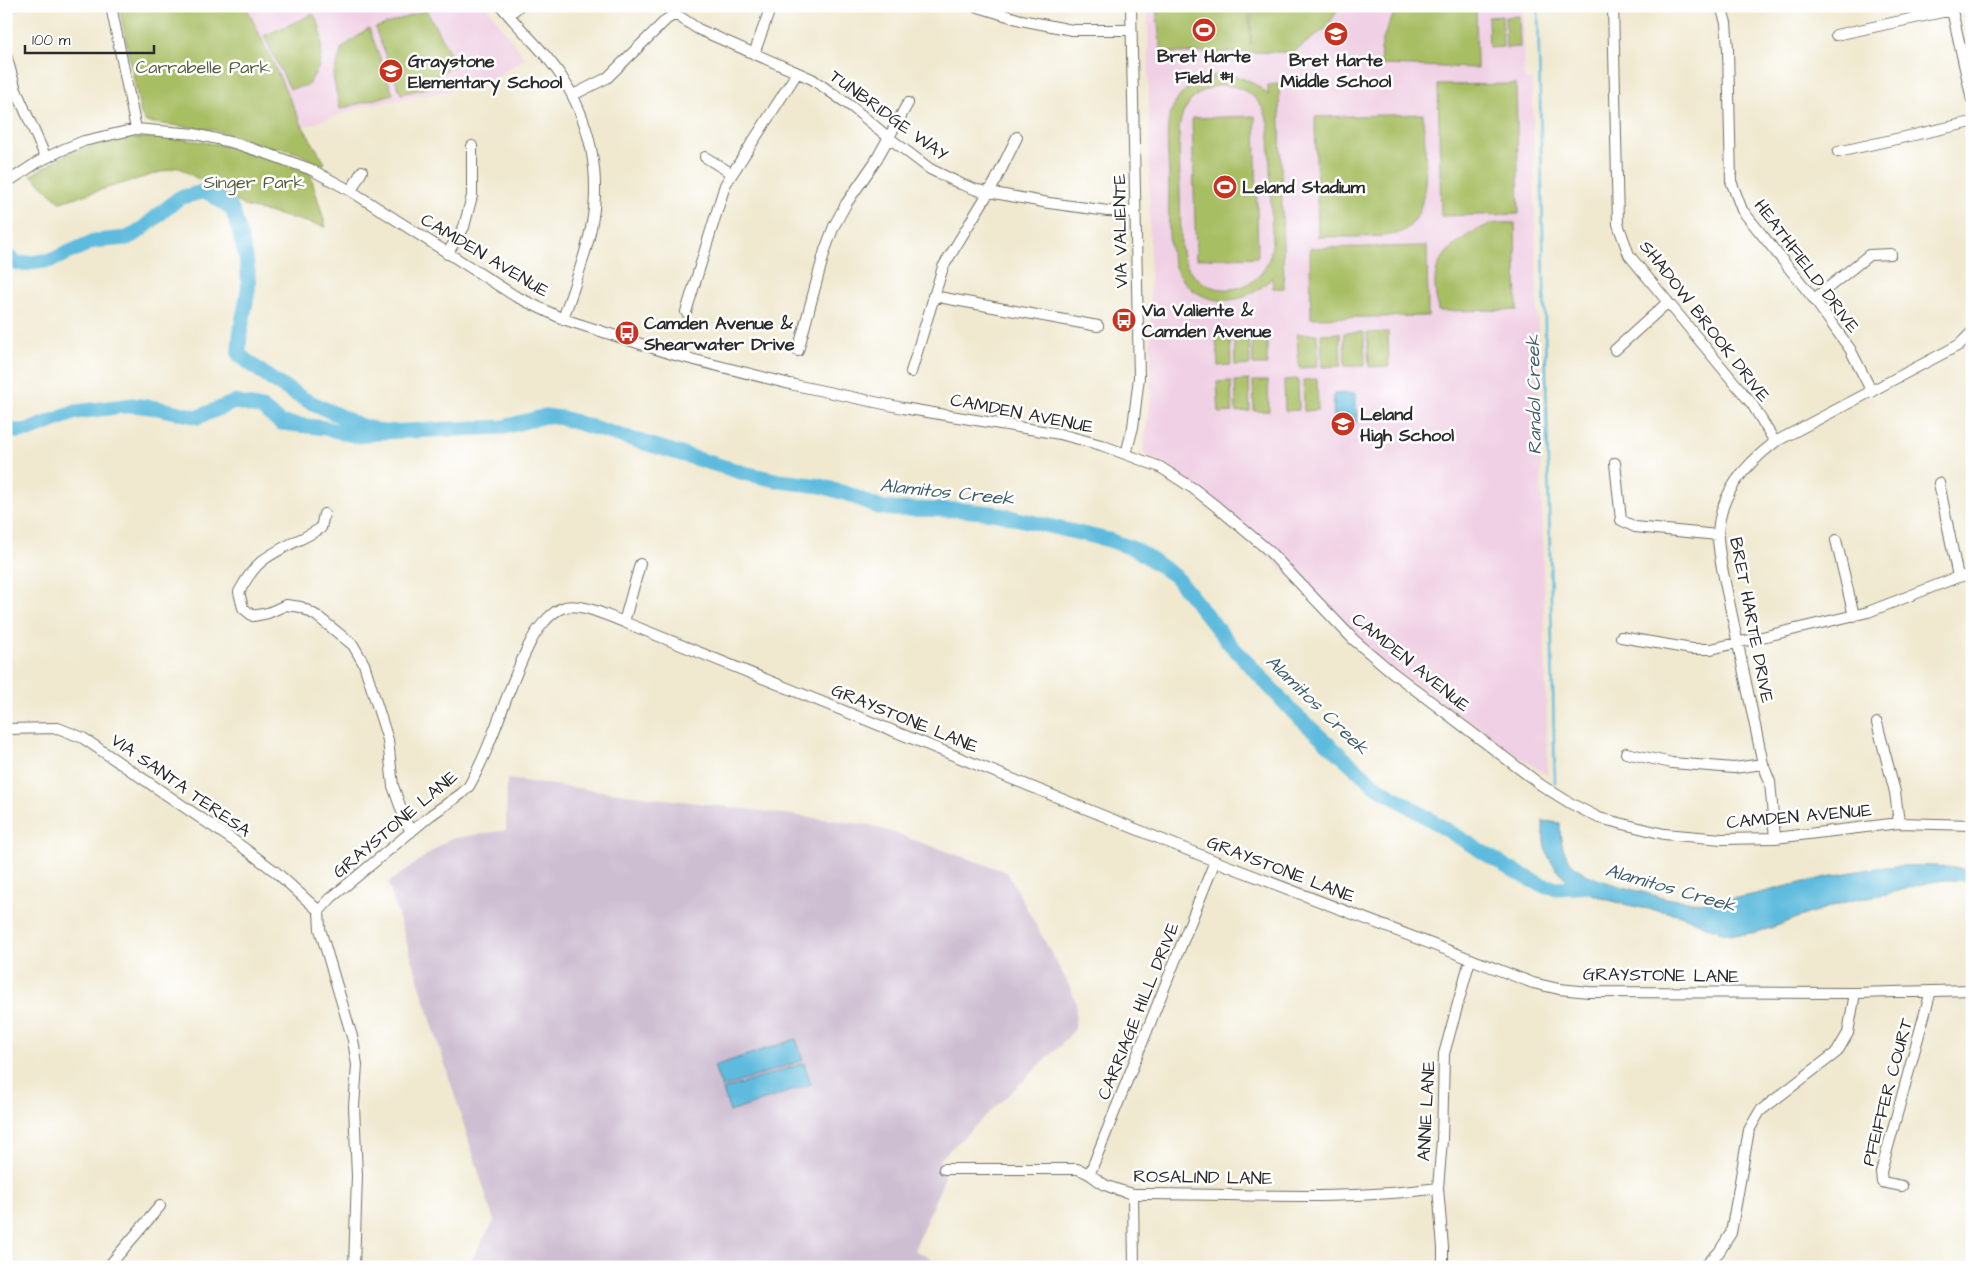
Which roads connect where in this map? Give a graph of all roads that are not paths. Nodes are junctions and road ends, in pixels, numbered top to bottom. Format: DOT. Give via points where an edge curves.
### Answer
graph roads {
  1 [pos="111,6"];
  2 [pos="501,6"];
  3 [pos="519,6"];
  4 [pos="771,6"];
  5 [pos="975,6"];
  6 [pos="1131,6"];
  7 [pos="1613,6"];
  8 [pos="1721,6"];
  9 [pos="1951,8"];
  10 [pos="509,16"];
  11 [pos="1131,30"];
  12 [pos="1836,35"];
  13 [pos="754,54"];
  14 [pos="6,55"];
  15 [pos="797,72"];
  16 [pos="572,96"];
  17 [pos="1972,100"];
  18 [pos="908,103"];
  19 [pos="1972,122"];
  20 [pos="136,129"];
  21 [pos="888,137"];
  22 [pos="1017,137"];
  23 [pos="472,146"];
  24 [pos="1838,152"];
  25 [pos="705,157"];
  26 [pos="46,158"];
  27 [pos="362,171"];
  28 [pos="731,173"];
  29 [pos="10,180"];
  30 [pos="351,191"];
  31 [pos="988,192"];
  32 [pos="1135,212"];
  33 [pos="447,254"];
  34 [pos="1891,254"];
  35 [pos="933,296"];
  36 [pos="1814,299"];
  37 [pos="1668,302"];
  38 [pos="686,312"];
  39 [pos="563,319"];
  40 [pos="1098,326"];
  41 [pos="1972,332"];
  42 [pos="1615,350"];
  43 [pos="798,351"];
  44 [pos="911,372"];
  45 [pos="1872,392"];
  46 [pos="1776,442"];
  47 [pos="1126,454"];
  48 [pos="1615,463"];
  49 [pos="1939,483"];
  50 [pos="324,514"];
  51 [pos="1718,535"];
  52 [pos="1836,540"];
  53 [pos="640,564"];
  54 [pos="1972,574"];
  55 [pos="1958,576"];
  56 [pos="1854,616"];
  57 [pos="624,622"];
  58 [pos="1621,637"];
  59 [pos="1739,643"];
  60 [pos="1877,723"];
  61 [pos="6,729"];
  62 [pos="1626,753"];
  63 [pos="1763,764"];
  64 [pos="1899,823"];
  65 [pos="1972,826"];
  66 [pos="411,832"];
  67 [pos="1775,838"];
  68 [pos="1215,861"];
  69 [pos="319,911"];
  70 [pos="1470,960"];
  71 [pos="1972,990"];
  72 [pos="1931,991"];
  73 [pos="1855,994"];
  74 [pos="944,1168"];
  75 [pos="1090,1173"];
  76 [pos="1902,1186"];
  77 [pos="1438,1188"];
  78 [pos="1133,1194"];
  79 [pos="160,1206"];
  80 [pos="108,1267"];
  81 [pos="354,1267"];
  82 [pos="1134,1267"];
  83 [pos="1443,1267"];
  84 [pos="1704,1267"];
  1 -- 20 [label="street"];
  2 -- 10 [label="street"];
  3 -- 10 [label="street"];
  4 -- 13 [label="street"];
  5 -- 11 [label="street" via="1021,20 1072,30"];
  6 -- 11 [label="street, VIA VALIENTE"];
  7 -- 37 [label="street, SHADOW BROOK DRIVE" via="1618,224 1629,255"];
  8 -- 36 [label="street, HEATHFIELD DRIVE" via="1728,49 1731,181 1742,210"];
  9 -- 12 [label="street"];
  9 -- 17 [label="street"];
  10 -- 16 [label="street" via="554,66"];
  11 -- 32 [label="street, VIA VALIENTE"];
  13 -- 15 [label="street, TUNBRIDGE WAY"];
  13 -- 16 [label="street, TUNBRIDGE WAY" via="674,15 607,78"];
  14 -- 26 [label="street" via="16,90"];
  15 -- 21 [label="street, TUNBRIDGE WAY" via="830,90"];
  15 -- 28 [label="street"];
  16 -- 39 [label="street" via="594,160 595,199 589,237"];
  18 -- 21 [label="street"];
  19 -- 24 [label="street"];
  20 -- 26 [label="street, CAMDEN AVENUE" via="84,142"];
  20 -- 30 [label="street, CAMDEN AVENUE" via="195,134 234,143 310,169"];
  21 -- 31 [label="street, TUNBRIDGE WAY" via="930,169 961,184"];
  21 -- 43 [label="street" via="834,226"];
  22 -- 31 [label="street"];
  23 -- 33 [label="street" via="472,196 464,227"];
  25 -- 28 [label="street"];
  26 -- 29 [label="street, CAMDEN AVENUE"];
  27 -- 30 [label="street"];
  28 -- 38 [label="street"];
  30 -- 33 [label="street, CAMDEN AVENUE"];
  31 -- 32 [label="street, TUNBRIDGE WAY" via="1049,203"];
  31 -- 35 [label="street" via="943,267"];
  32 -- 47 [label="street, VIA VALIENTE" via="1139,377"];
  33 -- 39 [label="street, CAMDEN AVENUE" via="514,296"];
  34 -- 36 [label="street" via="1869,256"];
  35 -- 40 [label="street"];
  35 -- 44 [label="street"];
  36 -- 45 [label="street, HEATHFIELD DRIVE" via="1850,349"];
  37 -- 42 [label="street"];
  37 -- 46 [label="street, SHADOW BROOK DRIVE" via="1752,404"];
  39 -- 47 [label="street, CAMDEN AVENUE" via="675,355 790,384 903,408 1060,434"];
  41 -- 45 [label="street, BRET HARTE DRIVE" via="1959,345"];
  45 -- 46 [label="street, BRET HARTE DRIVE"];
  46 -- 51 [label="street, BRET HARTE DRIVE" via="1736,479 1723,506"];
  47 -- 67 [label="street, CAMDEN AVENUE" via="1171,474 1217,507 1268,550 1361,647 1562,799 1599,818 1646,831 1714,838"];
  48 -- 51 [label="street" via="1621,520 1635,527"];
  49 -- 55 [label="street"];
  50 -- 66 [label="street" via="321,528 261,561 239,592 243,608 253,616 286,605 301,607 354,645 364,664 388,740 392,786"];
  51 -- 59 [label="street, BRET HARTE DRIVE"];
  52 -- 56 [label="street"];
  53 -- 57 [label="street"];
  54 -- 55 [label="street"];
  55 -- 56 [label="street"];
  56 -- 59 [label="street"];
  57 -- 66 [label="street, GRAYSTONE LANE" via="582,608 565,607 553,614 529,644 469,786"];
  57 -- 68 [label="street, GRAYSTONE LANE"];
  58 -- 59 [label="street" via="1692,649 1712,649"];
  59 -- 63 [label="street, BRET HARTE DRIVE"];
  60 -- 64 [label="street" via="1895,792"];
  61 -- 69 [label="street, VIA SANTA TERESA" via="58,728 83,738 233,840 276,872"];
  62 -- 63 [label="street" via="1672,764 1734,768"];
  63 -- 67 [label="street, BRET HARTE DRIVE" via="1770,782"];
  64 -- 65 [label="street, CAMDEN AVENUE"];
  64 -- 67 [label="street, CAMDEN AVENUE"];
  66 -- 69 [label="street, GRAYSTONE LANE"];
  68 -- 70 [label="street, GRAYSTONE LANE"];
  68 -- 75 [label="street, CARRIAGE HILL DRIVE"];
  69 -- 81 [label="street" via="320,929 353,1040 357,1065"];
  70 -- 73 [label="street, GRAYSTONE LANE" via="1533,983 1589,992"];
  70 -- 77 [label="street, ANNIE LANE" via="1444,1054"];
  71 -- 72 [label="street, GRAYSTONE LANE"];
  72 -- 73 [label="street, GRAYSTONE LANE"];
  72 -- 76 [label="street, PFEIFFER COURT" via="1881,1172 1882,1182"];
  73 -- 84 [label="street" via="1848,1033 1837,1052 1760,1112 1750,1130 1732,1233"];
  74 -- 75 [label="street, ROSALIND LANE" via="1077,1169"];
  75 -- 78 [label="street, ROSALIND LANE" via="1102,1183"];
  77 -- 78 [label="street, ROSALIND LANE" via="1359,1195"];
  77 -- 83 [label="street, ANNIE LANE"];
  78 -- 82 [label="street"];
  79 -- 80 [label="street"];
}
